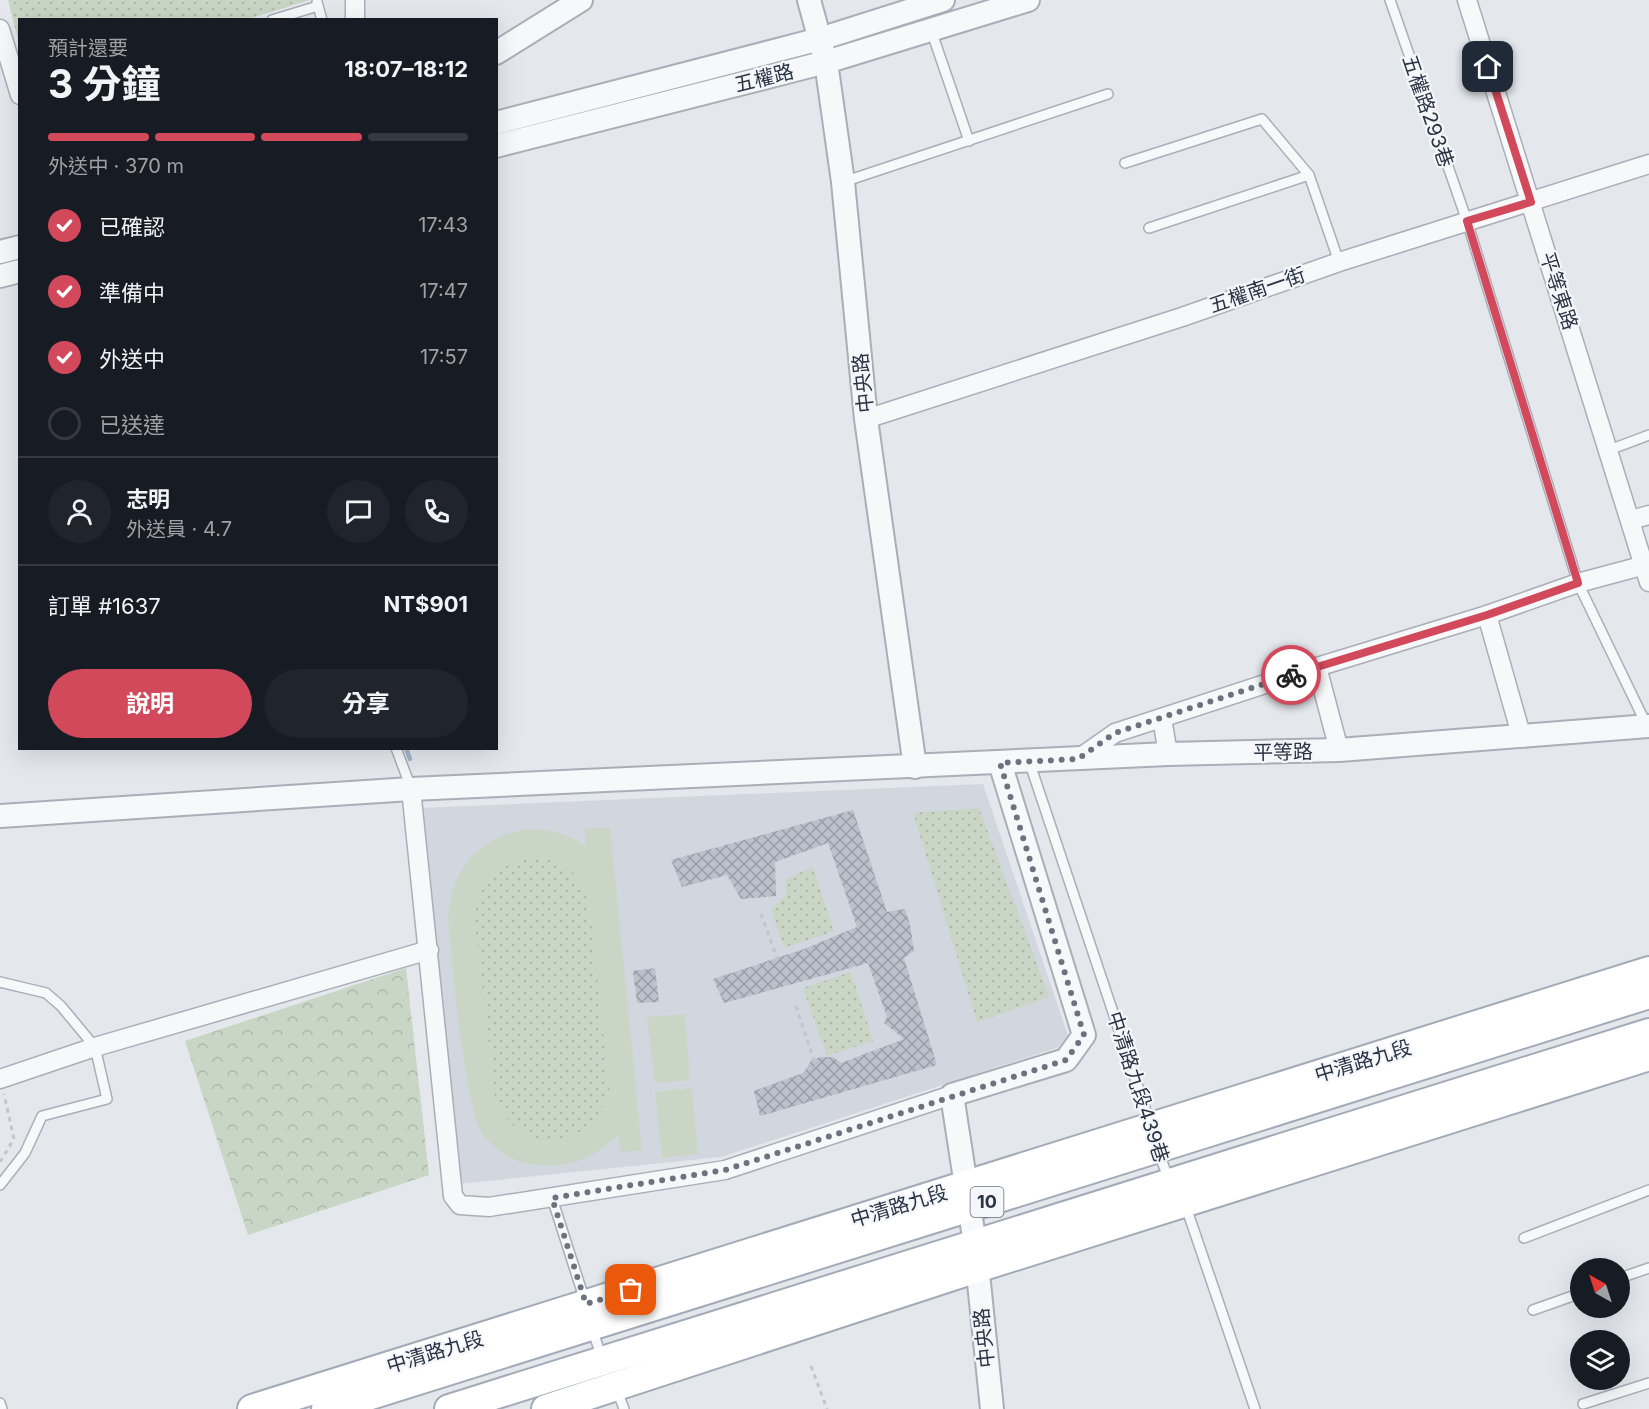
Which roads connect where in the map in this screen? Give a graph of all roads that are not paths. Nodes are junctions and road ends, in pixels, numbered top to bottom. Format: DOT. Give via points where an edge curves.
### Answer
graph roads {
  1 [pos="355,0"];
  2 [pos="581,0"];
  3 [pos="809,0"];
  4 [pos="943,0"];
  5 [pos="1028,0"];
  6 [pos="1390,0"];
  7 [pos="1467,0"];
  8 [pos="317,3"];
  9 [pos="277,18"];
  10 [pos="321,18"];
  11 [pos="355,18"];
  12 [pos="0,29"];
  13 [pos="932,30"];
  14 [pos="820,39"];
  15 [pos="498,52"];
  16 [pos="826,62"];
  17 [pos="18,88"];
  18 [pos="1108,94"];
  19 [pos="498,122"];
  20 [pos="969,141"];
  21 [pos="498,145"];
  22 [pos="1125,163"];
  23 [pos="1649,164"];
  24 [pos="1309,175"];
  25 [pos="843,182"];
  26 [pos="1531,202"];
  27 [pos="1467,221"];
  28 [pos="1149,228"];
  29 [pos="18,248"];
  30 [pos="0,252"];
  31 [pos="1339,262"];
  32 [pos="18,272"];
  33 [pos="0,276"];
  34 [pos="866,419"];
  35 [pos="1649,435"];
  36 [pos="1610,450"];
  37 [pos="1649,514"];
  38 [pos="1631,520"];
  39 [pos="1647,570"];
  40 [pos="1578,583"];
  41 [pos="1487,615"];
  42 [pos="1317,667"];
  43 [pos="1162,718"];
  44 [pos="1648,728"];
  45 [pos="1522,738"];
  46 [pos="397,750"];
  47 [pos="1340,750"];
  48 [pos="1168,754"];
  49 [pos="1078,759"];
  50 [pos="1029,762"];
  51 [pos="1000,763"];
  52 [pos="915,767"];
  53 [pos="411,789"];
  54 [pos="0,816"];
  55 [pos="429,950"];
  56 [pos="1649,971"];
  57 [pos="0,982"];
  58 [pos="1649,994"];
  59 [pos="1649,1033"];
  60 [pos="95,1047"];
  61 [pos="1649,1056"];
  62 [pos="0,1079"];
  63 [pos="952,1095"];
  64 [pos="1155,1139"];
  65 [pos="0,1185"];
  66 [pos="1649,1190"];
  67 [pos="1177,1193"];
  68 [pos="969,1196"];
  69 [pos="552,1198"];
  70 [pos="1524,1238"];
  71 [pos="976,1256"];
  72 [pos="1649,1268"];
  73 [pos="1630,1275"];
  74 [pos="1570,1297"];
  75 [pos="1533,1310"];
  76 [pos="589,1315"];
  77 [pos="612,1381"];
  78 [pos="1649,1383"];
  79 [pos="0,1403"];
  80 [pos="1583,1404"];
  81 [pos="3,1409"];
  82 [pos="252,1409"];
  83 [pos="326,1409"];
  84 [pos="449,1409"];
  85 [pos="546,1409"];
  86 [pos="992,1409"];
  87 [pos="1255,1409"];
  1 -- 11 [label="street"];
  2 -- 15 [label="street"];
  3 -- 14 [label="street, 中央路"];
  4 -- 14 [label="street, 五權路"];
  5 -- 13 [label="street, 五權路"];
  6 -- 27 [label="lane, 五權路293巷"];
  7 -- 26 [label="street, 平等東路"];
  8 -- 9 [label="lane"];
  8 -- 10 [label="lane"];
  12 -- 17 [label="street"];
  13 -- 16 [label="street, 五權路"];
  13 -- 20 [label="lane"];
  14 -- 16 [label="street, 中央路"];
  14 -- 19 [label="street, 五權路"];
  16 -- 21 [label="street, 五權路"];
  16 -- 25 [label="street, 中央路"];
  18 -- 20 [label="lane"];
  20 -- 25 [label="lane"];
  22 -- 24 [label="lane" via="1262,119"];
  23 -- 26 [label="street, 五權南一街"];
  24 -- 28 [label="lane"];
  24 -- 31 [label="lane"];
  25 -- 34 [label="street, 中央路"];
  26 -- 27 [label="street, 五權南一街"];
  26 -- 36 [label="street, 平等東路"];
  27 -- 31 [label="street, 五權南一街"];
  27 -- 40 [label="lane, 五權路293巷"];
  29 -- 30 [label="street"];
  31 -- 34 [label="street, 五權南一街"];
  32 -- 33 [label="street"];
  34 -- 52 [label="street, 中央路"];
  35 -- 36 [label="lane"];
  36 -- 38 [label="street, 平等東路"];
  37 -- 38 [label="street"];
  38 -- 39 [label="street, 平等東路"];
  39 -- 40 [label="street"];
  40 -- 41 [label="street"];
  40 -- 44 [label="lane, 五權路293巷"];
  41 -- 42 [label="street"];
  41 -- 45 [label="street"];
  42 -- 43 [label="street"];
  42 -- 47 [label="street"];
  43 -- 48 [label="street"];
  43 -- 49 [label="street" via="1115,733"];
  44 -- 45 [label="street, 平等路"];
  45 -- 47 [label="street, 平等路"];
  46 -- 53 [label="lane"];
  47 -- 48 [label="street, 平等路"];
  48 -- 49 [label="street, 平等路"];
  49 -- 50 [label="street, 平等路"];
  50 -- 51 [label="street, 平等路"];
  50 -- 64 [label="lane, 中清路九段439巷"];
  51 -- 52 [label="street, 平等路"];
  51 -- 63 [label="street" via="1084,1035 1066,1060"];
  52 -- 53 [label="street, 平等路"];
  53 -- 54 [label="street, 平等路"];
  53 -- 55 [label="street"];
  55 -- 60 [label="street"];
  55 -- 69 [label="street" via="453,1196 460,1205 489,1207"];
  56 -- 64 [label="main road, 中清路九段"];
  57 -- 60 [label="lane" via="45,993"];
  58 -- 64 [label="main road, 中清路九段"];
  59 -- 67 [label="main road"];
  60 -- 62 [label="street"];
  60 -- 65 [label="lane" via="107,1099 42,1116 25,1152"];
  61 -- 67 [label="main road"];
  63 -- 68 [label="street, 中央路"];
  63 -- 69 [label="street" via="725,1170"];
  64 -- 67 [label="lane, 中清路九段439巷"];
  64 -- 68 [label="main road, 中清路九段"];
  66 -- 70 [label="lane"];
  67 -- 71 [label="main road"];
  67 -- 87 [label="lane, 中清路九段439巷"];
  68 -- 71 [label="street, 中央路"];
  68 -- 76 [label="main road, 中清路九段"];
  69 -- 76 [label="lane"];
  71 -- 77 [label="main road"];
  71 -- 86 [label="street, 中央路"];
  72 -- 73 [label="lane"];
  74 -- 75 [label="lane"];
  76 -- 77 [label="lane"];
  76 -- 82 [label="main road, 中清路九段"];
  76 -- 83 [label="main road, 中清路九段"];
  77 -- 84 [label="main road"];
  77 -- 85 [label="main road"];
  78 -- 80 [label="lane"];
  79 -- 81 [label="lane"];
}
